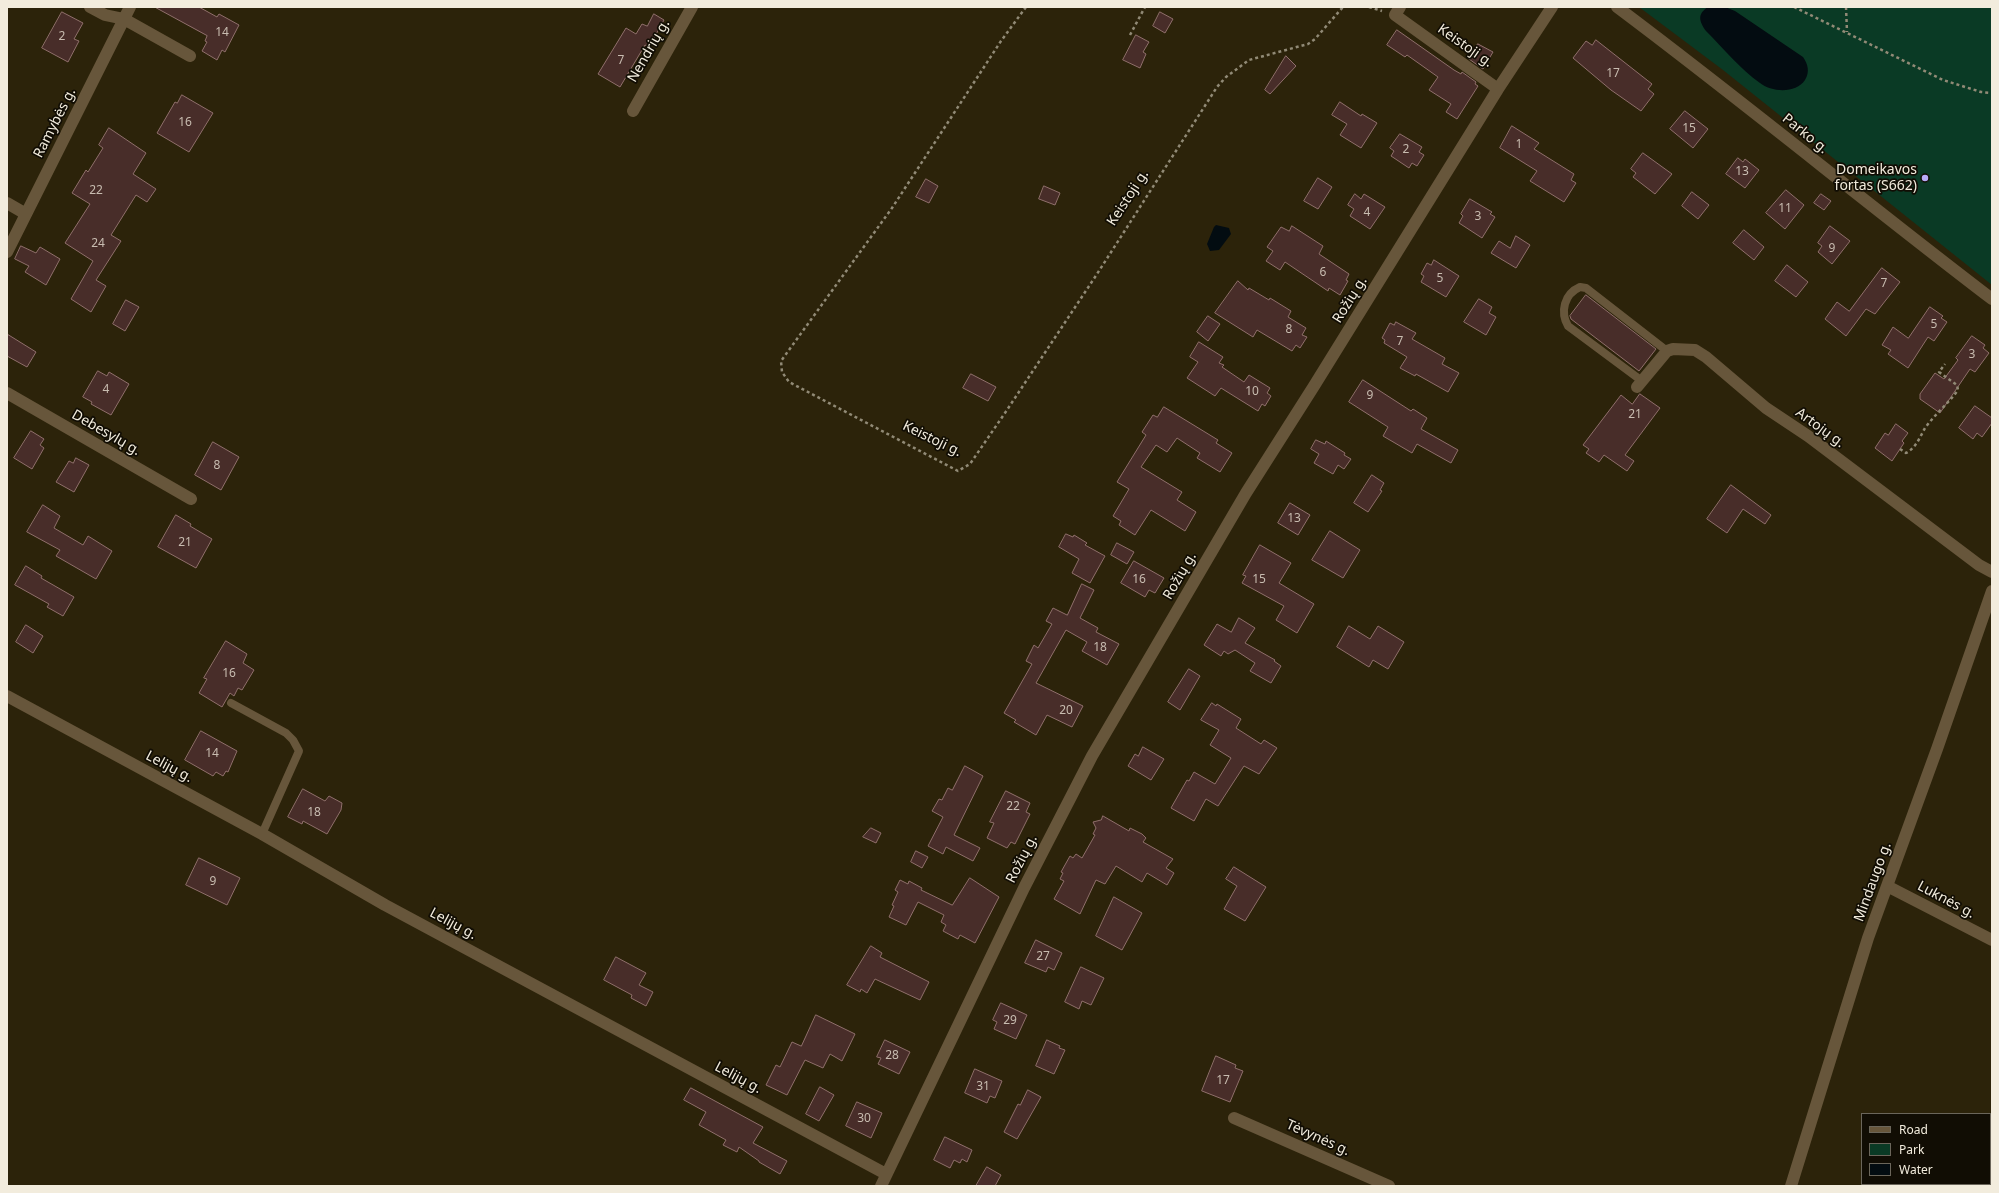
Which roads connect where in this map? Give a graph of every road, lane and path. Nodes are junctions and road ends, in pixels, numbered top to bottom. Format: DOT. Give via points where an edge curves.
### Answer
graph roads {
  1 [pos="90,7"];
  2 [pos="130,7"];
  3 [pos="692,7"];
  4 [pos="1026,7"];
  5 [pos="1145,7"];
  6 [pos="1343,7"];
  7 [pos="1552,7"];
  8 [pos="1617,7"];
  9 [pos="1794,7"];
  10 [pos="1846,7"];
  11 [pos="1397,11"];
  12 [pos="124,19"];
  13 [pos="1847,33"];
  14 [pos="1130,35"];
  15 [pos="190,56"];
  16 [pos="1498,89"];
  17 [pos="1992,92"];
  18 [pos="633,111"];
  19 [pos="7,203"];
  20 [pos="26,214"];
  21 [pos="7,252"];
  22 [pos="1992,299"];
  23 [pos="1667,350"];
  24 [pos="1944,364"];
  25 [pos="1640,384"];
  26 [pos="7,393"];
  27 [pos="1900,449"];
  28 [pos="191,499"];
  29 [pos="1992,572"];
  30 [pos="1992,591"];
  31 [pos="7,696"];
  32 [pos="231,703"];
  33 [pos="262,834"];
  34 [pos="1887,886"];
  35 [pos="1992,940"];
  36 [pos="1234,1118"];
  37 [pos="886,1174"];
  38 [pos="881,1186"];
  39 [pos="1389,1186"];
  40 [pos="1791,1186"];
  1 -- 12 [label="street" via="105,15"];
  2 -- 12 [label="street, Ramybės g."];
  3 -- 18 [label="street, Nendrių g."];
  4 -- 6 [label="path, Keistoji g." via="892,208 781,361 782,372 789,382 958,471 970,464 1007,410 1217,87 1249,60 1308,44"];
  5 -- 14 [label="path"];
  7 -- 16 [label="street, Rožių g."];
  8 -- 22 [label="street, Parko g." via="1711,77 1805,154"];
  9 -- 13 [label="path"];
  10 -- 13 [label="path"];
  11 -- 16 [label="street, Keistoji g."];
  12 -- 15 [label="street"];
  12 -- 20 [label="street, Ramybės g."];
  13 -- 17 [label="path" via="1943,80 1981,92"];
  16 -- 37 [label="street, Rožių g." via="1246,493 1092,756 1024,888"];
  19 -- 20 [label="street"];
  20 -- 21 [label="street, Ramybės g."];
  23 -- 25 [label="street"];
  23 -- 25 [label="lane" via="1586,288 1580,287 1571,294 1564,304 1562,313 1568,326"];
  23 -- 29 [label="street, Artojų g." via="1694,350 1706,357 1766,408 1808,436"];
  24 -- 27 [label="path" via="1939,372 1956,385 1958,390 1949,403 1938,411 1913,448 1906,453"];
  26 -- 28 [label="street, Debesylų g."];
  30 -- 34 [label="street, Mindaugo g." via="1938,749"];
  31 -- 33 [label="street, Lelijų g."];
  32 -- 33 [label="lane" via="286,733 298,747 298,755"];
  33 -- 37 [label="street, Lelijų g." via="385,905"];
  34 -- 35 [label="street, Luknės g."];
  34 -- 40 [label="street, Mindaugo g." via="1866,945"];
  36 -- 39 [label="street, Tėvynės g."];
  37 -- 38 [label="street, Rožių g."];
}
